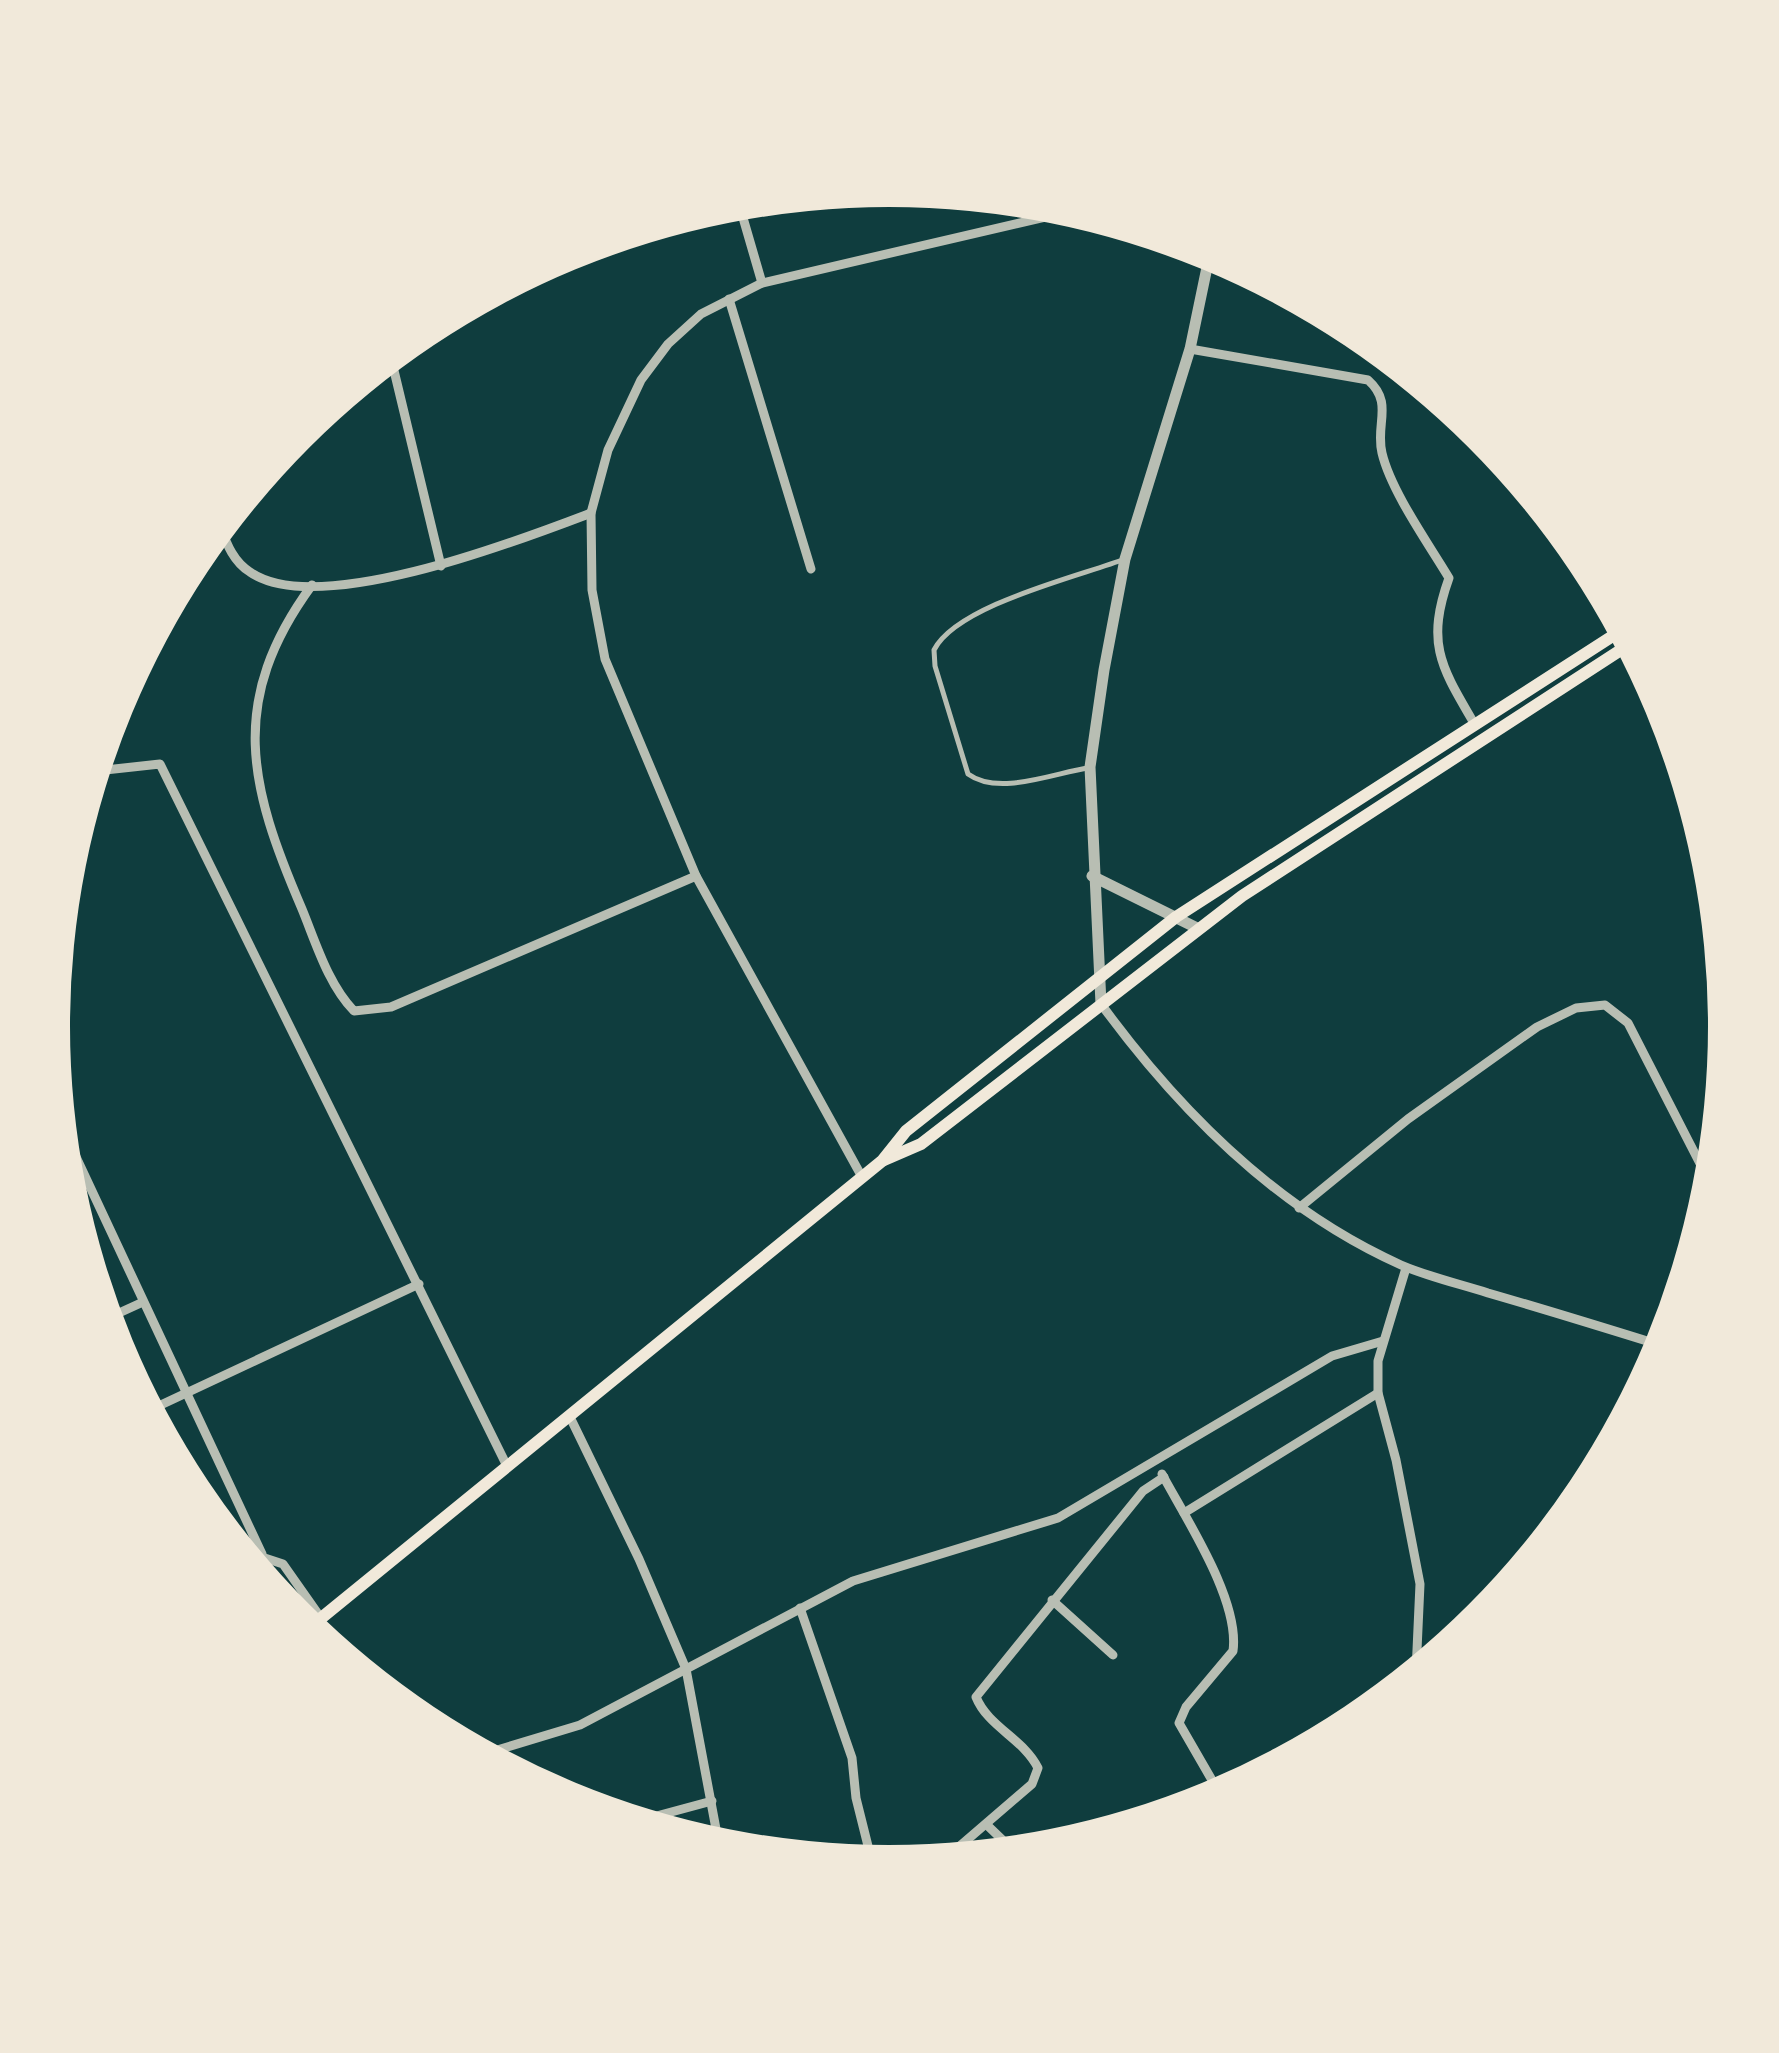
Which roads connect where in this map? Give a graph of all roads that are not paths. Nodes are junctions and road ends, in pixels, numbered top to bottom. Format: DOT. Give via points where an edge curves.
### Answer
graph roads {
  1 [pos="1032,220"];
  2 [pos="743,221"];
  3 [pos="1206,271"];
  4 [pos="762,283"];
  5 [pos="729,298"];
  6 [pos="1190,349"];
  7 [pos="395,373"];
  8 [pos="591,513"];
  9 [pos="228,543"];
  10 [pos="1125,559"];
  11 [pos="441,566"];
  12 [pos="811,569"];
  13 [pos="312,585"];
  14 [pos="1610,638"];
  15 [pos="1618,652"];
  16 [pos="1475,726"];
  17 [pos="1090,767"];
  18 [pos="111,770"];
  19 [pos="696,876"];
  20 [pos="1092,876"];
  21 [pos="1176,917"];
  22 [pos="1197,928"];
  23 [pos="1100,977"];
  24 [pos="1101,1004"];
  25 [pos="1698,1155"];
  26 [pos="882,1161"];
  27 [pos="84,1174"];
  28 [pos="862,1177"];
  29 [pos="1299,1208"];
  30 [pos="1406,1268"];
  31 [pos="419,1284"];
  32 [pos="144,1302"];
  33 [pos="121,1312"];
  34 [pos="1383,1341"];
  35 [pos="1647,1341"];
  36 [pos="1378,1393"];
  37 [pos="186,1394"];
  38 [pos="163,1404"];
  39 [pos="569,1415"];
  40 [pos="1157,1463"];
  41 [pos="507,1466"];
  42 [pos="1164,1476"];
  43 [pos="1184,1513"];
  44 [pos="261,1553"];
  45 [pos="262,1554"];
  46 [pos="1052,1600"];
  47 [pos="800,1608"];
  48 [pos="315,1611"];
  49 [pos="321,1617"];
  50 [pos="1417,1654"];
  51 [pos="1113,1655"];
  52 [pos="686,1670"];
  53 [pos="503,1748"];
  54 [pos="1212,1780"];
  55 [pos="712,1801"];
  56 [pos="662,1814"];
  57 [pos="988,1826"];
  58 [pos="716,1827"];
  59 [pos="1001,1838"];
  60 [pos="967,1842"];
  61 [pos="868,1845"];
  1 -- 4 [label="street"];
  2 -- 4 [label="street"];
  3 -- 6 [label="street"];
  4 -- 5 [label="street"];
  5 -- 8 [label="street" via="668,344 641,380 608,450"];
  5 -- 12 [label="street"];
  6 -- 10 [label="street"];
  6 -- 16 [label="street" via="1368,380 1379,390 1381,452 1449,578 1436,625 1438,660"];
  7 -- 11 [label="street"];
  8 -- 11 [label="street"];
  8 -- 19 [label="street" via="592,590 604,659"];
  9 -- 13 [label="street" via="247,571 262,579"];
  10 -- 17 [label="street"];
  10 -- 17 [label="lane" via="983,611 954,626 934,650 968,774 981,784"];
  11 -- 13 [label="street" via="394,578"];
  13 -- 19 [label="street" via="276,639 264,677 254,764 271,838 328,972 354,1012 391,1008"];
  14 -- 16 [label="main road"];
  15 -- 22 [label="main road"];
  16 -- 21 [label="main road"];
  17 -- 20 [label="street"];
  18 -- 31 [label="street" via="160,764"];
  19 -- 28 [label="street"];
  20 -- 21 [label="street"];
  20 -- 23 [label="street"];
  21 -- 22 [label="street"];
  21 -- 23 [label="main road"];
  22 -- 24 [label="main road"];
  23 -- 24 [label="street"];
  23 -- 26 [label="main road" via="906,1131"];
  24 -- 26 [label="main road" via="921,1144"];
  24 -- 29 [label="street" via="1170,1093"];
  25 -- 29 [label="street" via="1628,1023 1606,1005 1576,1008 1537,1027 1408,1118"];
  26 -- 28 [label="main road"];
  27 -- 32 [label="street"];
  28 -- 39 [label="main road"];
  29 -- 30 [label="street"];
  30 -- 34 [label="street"];
  30 -- 35 [label="street"];
  31 -- 37 [label="street"];
  31 -- 41 [label="street"];
  32 -- 33 [label="street"];
  32 -- 37 [label="street"];
  34 -- 36 [label="street"];
  34 -- 40 [label="street" via="1332,1356"];
  36 -- 43 [label="street"];
  36 -- 50 [label="street" via="1420,1584"];
  37 -- 38 [label="street"];
  37 -- 44 [label="street"];
  39 -- 41 [label="main road"];
  39 -- 52 [label="street"];
  40 -- 42 [label="street"];
  40 -- 47 [label="street" via="1058,1518 895,1566"];
  41 -- 49 [label="main road"];
  42 -- 43 [label="street"];
  42 -- 46 [label="street"];
  43 -- 54 [label="street" via="1234,1638 1232,1651 1179,1724"];
  45 -- 48 [label="street" via="283,1564"];
  46 -- 51 [label="street"];
  46 -- 57 [label="street" via="976,1698 982,1711 1030,1750 1038,1768 1032,1784"];
  47 -- 52 [label="street"];
  47 -- 61 [label="street" via="852,1758"];
  52 -- 53 [label="street" via="580,1725"];
  52 -- 55 [label="street"];
  55 -- 56 [label="street"];
  55 -- 58 [label="street"];
  57 -- 59 [label="street"];
  57 -- 60 [label="street"];
}
